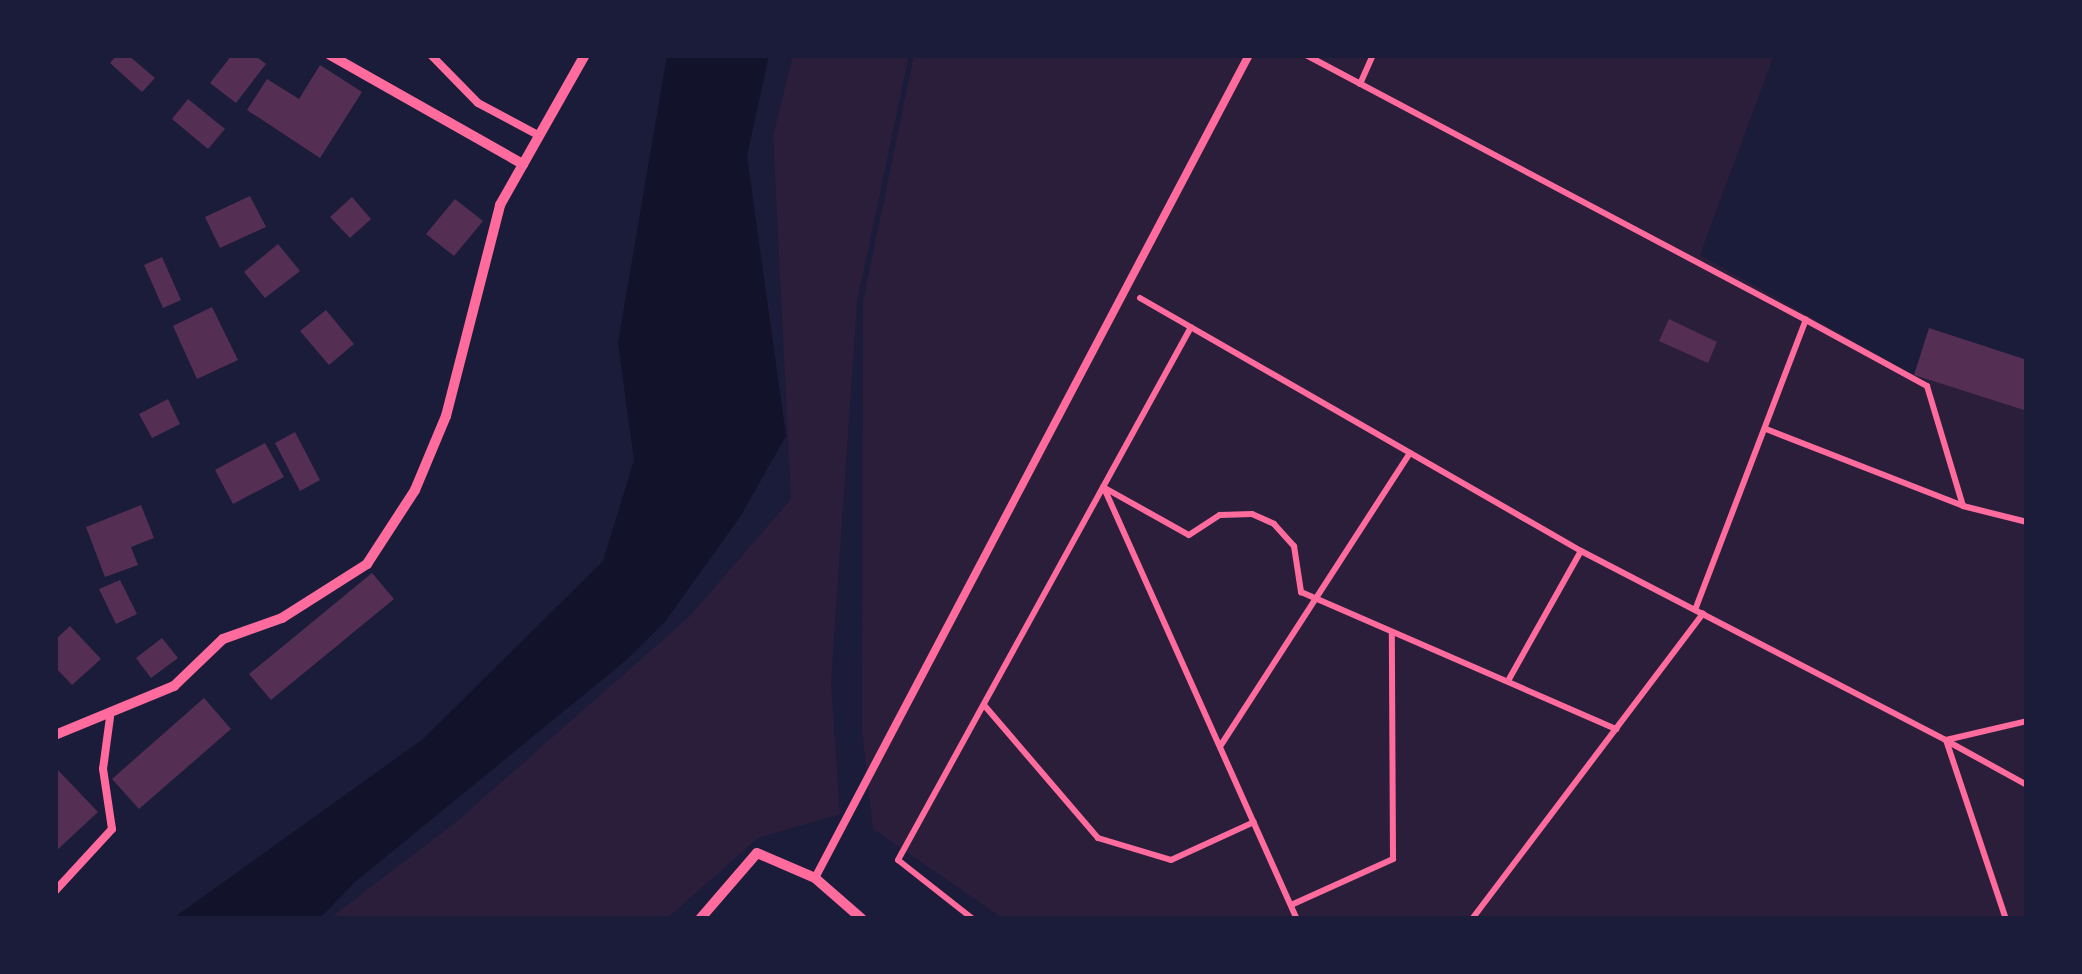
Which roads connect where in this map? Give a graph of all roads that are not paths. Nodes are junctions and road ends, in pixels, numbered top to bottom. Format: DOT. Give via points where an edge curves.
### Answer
graph roads {
  1 [pos="330,55"];
  2 [pos="431,55"];
  3 [pos="585,55"];
  4 [pos="1248,55"];
  5 [pos="538,135"];
  6 [pos="524,164"];
  7 [pos="110,717"];
  8 [pos="55,735"];
  9 [pos="816,878"];
  10 [pos="55,891"];
  11 [pos="700,919"];
  12 [pos="862,919"];
  1 -- 6 [label="street"];
  2 -- 5 [label="lane" via="478,103"];
  3 -- 5 [label="street"];
  4 -- 9 [label="lane"];
  5 -- 6 [label="street"];
  6 -- 7 [label="street" via="500,205 446,416 415,490 367,564 282,618 223,639 174,686"];
  7 -- 8 [label="street"];
  7 -- 10 [label="lane" via="103,769 112,830"];
  9 -- 11 [label="street" via="757,852"];
  9 -- 12 [label="street"];
}
